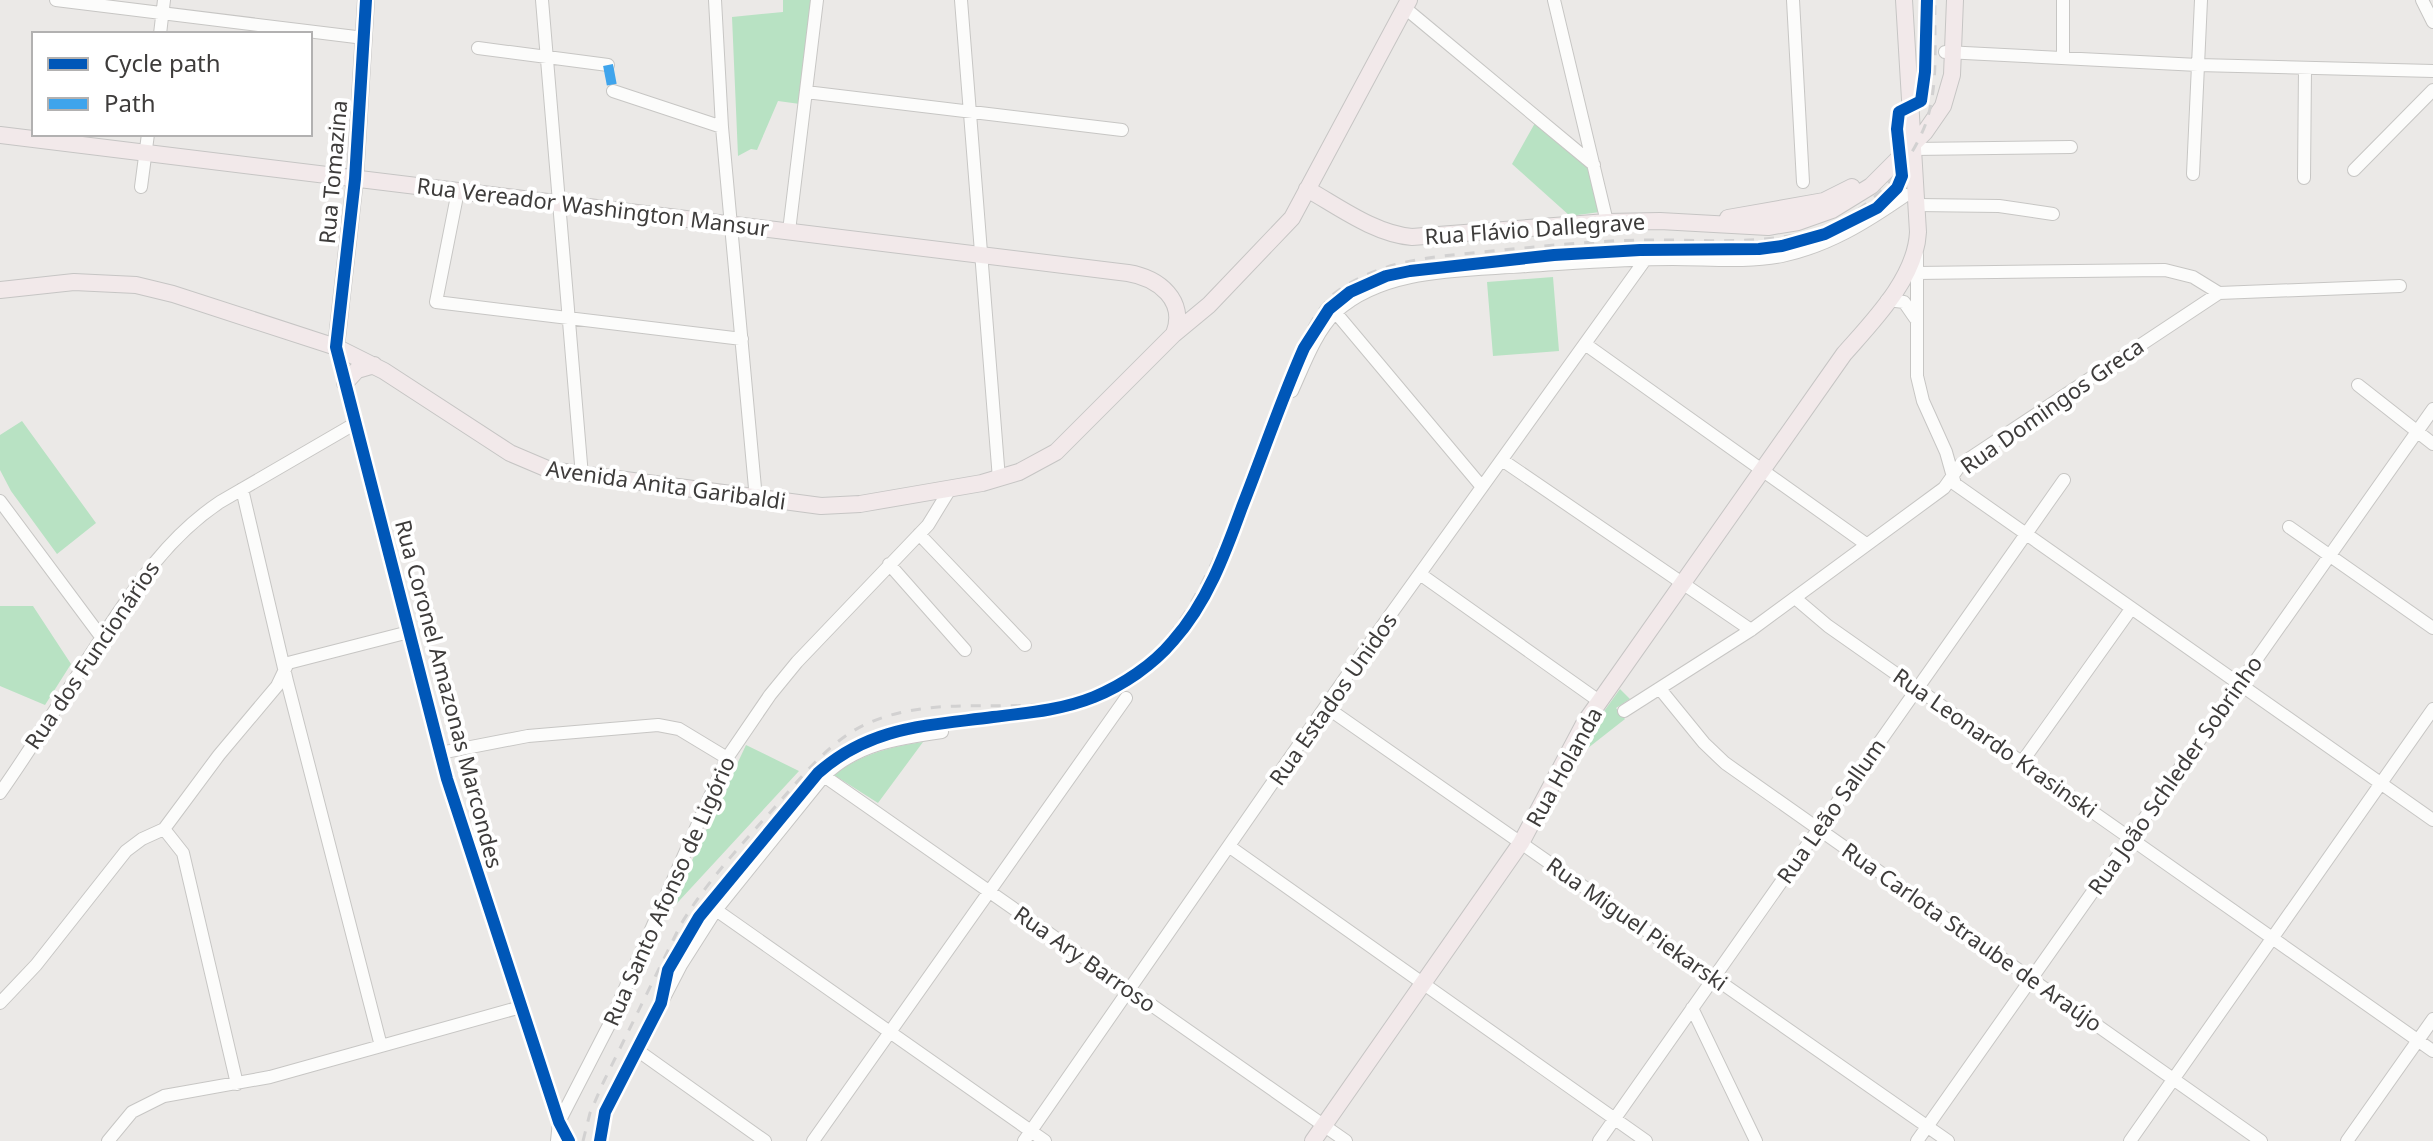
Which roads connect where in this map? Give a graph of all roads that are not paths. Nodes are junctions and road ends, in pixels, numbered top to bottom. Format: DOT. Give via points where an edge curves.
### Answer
graph roads {
  1 [pos="56,0"];
  2 [pos="366,0"];
  3 [pos="542,0"];
  4 [pos="715,0"];
  5 [pos="817,0"];
  6 [pos="961,0"];
  7 [pos="1554,0"];
  8 [pos="1793,0"];
  9 [pos="1904,0"];
  10 [pos="1947,0"];
  11 [pos="1955,0"];
  12 [pos="2063,0"];
  13 [pos="2201,0"];
  14 [pos="2422,0"];
  15 [pos="1407,4"];
  16 [pos="163,6"];
  17 [pos="2433,22"];
  18 [pos="160,32"];
  19 [pos="364,38"];
  20 [pos="478,48"];
  21 [pos="1949,52"];
  22 [pos="547,57"];
  23 [pos="2063,58"];
  24 [pos="608,65"];
  25 [pos="2198,65"];
  26 [pos="2305,68"];
  27 [pos="2433,71"];
  28 [pos="2433,90"];
  29 [pos="613,91"];
  30 [pos="806,92"];
  31 [pos="970,112"];
  32 [pos="722,127"];
  33 [pos="1122,130"];
  34 [pos="0,135"];
  35 [pos="148,136"];
  36 [pos="1913,145"];
  37 [pos="2071,147"];
  38 [pos="145,153"];
  39 [pos="1594,165"];
  40 [pos="1891,166"];
  41 [pos="2354,170"];
  42 [pos="1910,171"];
  43 [pos="2193,174"];
  44 [pos="2304,178"];
  45 [pos="355,179"];
  46 [pos="1803,182"];
  47 [pos="141,187"];
  48 [pos="1307,189"];
  49 [pos="458,191"];
  50 [pos="1912,200"];
  51 [pos="559,203"];
  52 [pos="2053,214"];
  53 [pos="1607,222"];
  54 [pos="1707,223"];
  55 [pos="731,224"];
  56 [pos="789,231"];
  57 [pos="1912,240"];
  58 [pos="981,255"];
  59 [pos="1645,260"];
  60 [pos="1917,273"];
  61 [pos="2400,286"];
  62 [pos="0,290"];
  63 [pos="2219,293"];
  64 [pos="1887,300"];
  65 [pos="1175,302"];
  66 [pos="1336,313"];
  67 [pos="569,318"];
  68 [pos="1916,322"];
  69 [pos="1174,334"];
  70 [pos="742,339"];
  71 [pos="1585,344"];
  72 [pos="336,347"];
  73 [pos="1844,354"];
  74 [pos="374,365"];
  75 [pos="345,383"];
  76 [pos="2358,385"];
  77 [pos="1292,391"];
  78 [pos="2433,409"];
  79 [pos="356,423"];
  80 [pos="2417,431"];
  81 [pos="2433,444"];
  82 [pos="1502,460"];
  83 [pos="1762,470"];
  84 [pos="582,476"];
  85 [pos="1951,477"];
  86 [pos="999,479"];
  87 [pos="2064,480"];
  88 [pos="1482,487"];
  89 [pos="242,489"];
  90 [pos="950,489"];
  91 [pos="756,499"];
  92 [pos="0,501"];
  93 [pos="2289,527"];
  94 [pos="919,534"];
  95 [pos="2025,535"];
  96 [pos="1866,544"];
  97 [pos="2330,555"];
  98 [pos="889,564"];
  99 [pos="1420,574"];
  100 [pos="1682,583"];
  101 [pos="1795,598"];
  102 [pos="2131,609"];
  103 [pos="2433,628"];
  104 [pos="1751,630"];
  105 [pos="409,632"];
  106 [pos="102,638"];
  107 [pos="1025,645"];
  108 [pos="965,650"];
  109 [pos="284,668"];
  110 [pos="2239,684"];
  111 [pos="1660,689"];
  112 [pos="1917,689"];
  113 [pos="1126,698"];
  114 [pos="1599,701"];
  115 [pos="1326,707"];
  116 [pos="2433,709"];
  117 [pos="1624,711"];
  118 [pos="942,732"];
  119 [pos="440,753"];
  120 [pos="727,758"];
  121 [pos="2022,762"];
  122 [pos="824,776"];
  123 [pos="2381,784"];
  124 [pos="0,793"];
  125 [pos="2433,820"];
  126 [pos="164,829"];
  127 [pos="1819,829"];
  128 [pos="2130,838"];
  129 [pos="1521,843"];
  130 [pos="1230,847"];
  131 [pos="989,892"];
  132 [pos="716,910"];
  133 [pos="2272,938"];
  134 [pos="1714,977"];
  135 [pos="2031,979"];
  136 [pos="1423,983"];
  137 [pos="1130,990"];
  138 [pos="0,1003"];
  139 [pos="521,1007"];
  140 [pos="1692,1008"];
  141 [pos="2433,1019"];
  142 [pos="890,1033"];
  143 [pos="2418,1040"];
  144 [pos="381,1046"];
  145 [pos="637,1050"];
  146 [pos="2433,1051"];
  147 [pos="2173,1079"];
  148 [pos="237,1084"];
  149 [pos="1614,1119"];
  150 [pos="559,1122"];
  151 [pos="1324,1125"];
  152 [pos="1927,1126"];
  153 [pos="1027,1136"];
  154 [pos="108,1141"];
  155 [pos="557,1141"];
  156 [pos="569,1141"];
  157 [pos="600,1141"];
  158 [pos="765,1141"];
  159 [pos="813,1141"];
  160 [pos="1045,1141"];
  161 [pos="1313,1141"];
  162 [pos="1346,1141"];
  163 [pos="1599,1141"];
  164 [pos="1646,1141"];
  165 [pos="1756,1141"];
  166 [pos="1917,1141"];
  167 [pos="1948,1141"];
  168 [pos="2130,1141"];
  169 [pos="2261,1141"];
  170 [pos="2347,1141"];
  1 -- 16 [label="street"];
  2 -- 19 [label="main road, Rua Tomazina"];
  3 -- 22 [label="street"];
  4 -- 32 [label="street"];
  5 -- 30 [label="street"];
  6 -- 31 [label="street"];
  7 -- 39 [label="street"];
  8 -- 46 [label="street"];
  9 -- 36 [label="main road"];
  10 -- 21 [label="main road, Rua Flávio Dallegrave"];
  11 -- 21 [label="main road, Rua Flávio Dallegrave"];
  12 -- 23 [label="street"];
  13 -- 25 [label="street"];
  14 -- 17 [label="street"];
  15 -- 39 [label="street"];
  15 -- 48 [label="main road, Avenida Anita Garibaldi"];
  16 -- 18 [label="street"];
  16 -- 19 [label="street"];
  19 -- 45 [label="main road, Rua Tomazina"];
  20 -- 22 [label="street"];
  21 -- 23 [label="street"];
  21 -- 36 [label="main road, Rua Flávio Dallegrave" via="1938,104"];
  22 -- 24 [label="street"];
  22 -- 51 [label="street"];
  23 -- 25 [label="street"];
  25 -- 26 [label="street"];
  25 -- 43 [label="street"];
  26 -- 27 [label="street"];
  26 -- 44 [label="street"];
  28 -- 41 [label="street"];
  29 -- 32 [label="street"];
  30 -- 31 [label="street"];
  30 -- 56 [label="street"];
  31 -- 33 [label="street"];
  31 -- 58 [label="street"];
  32 -- 55 [label="street"];
  34 -- 38 [label="main road, Rua Vereador Washington Mansur"];
  35 -- 38 [label="street"];
  36 -- 37 [label="street"];
  36 -- 40 [label="main road, Rua Flávio Dallegrave"];
  36 -- 42 [label="main road"];
  36 -- 50 [label="main road"];
  36 -- 54 [label="main road, Rua Flávio Dallegrave" via="1824,201"];
  38 -- 45 [label="main road, Rua Vereador Washington Mansur"];
  38 -- 47 [label="street"];
  39 -- 53 [label="street"];
  40 -- 42 [label="main road" via="1903,164"];
  40 -- 54 [label="main road, Rua Flávio Dallegrave" via="1853,199 1814,217 1768,227"];
  42 -- 50 [label="main road"];
  45 -- 49 [label="main road, Rua Vereador Washington Mansur"];
  45 -- 72 [label="main road, Rua Tomazina"];
  48 -- 53 [label="main road, Rua Flávio Dallegrave" via="1390,233 1412,237"];
  48 -- 65 [label="main road, Avenida Anita Garibaldi" via="1199,301 1189,306"];
  48 -- 69 [label="main road, Avenida Anita Garibaldi" via="1292,218"];
  49 -- 51 [label="main road, Rua Vereador Washington Mansur"];
  49 -- 67 [label="street" via="436,302"];
  50 -- 52 [label="street"];
  50 -- 57 [label="main road"];
  50 -- 59 [label="street, Rua Flávio Dallegrave" via="1818,246 1780,257"];
  51 -- 55 [label="main road, Rua Vereador Washington Mansur"];
  51 -- 67 [label="street"];
  53 -- 54 [label="main road, Rua Flávio Dallegrave"];
  55 -- 56 [label="main road, Rua Vereador Washington Mansur"];
  55 -- 70 [label="street"];
  56 -- 58 [label="main road, Rua Vereador Washington Mansur"];
  57 -- 60 [label="street"];
  57 -- 64 [label="main road, Rua Holanda" via="1907,270"];
  57 -- 73 [label="main road, Rua Holanda"];
  58 -- 65 [label="main road, Rua Vereador Washington Mansur" via="1139,275 1157,283"];
  58 -- 86 [label="street"];
  59 -- 66 [label="street, Rua Flávio Dallegrave" via="1422,276 1369,291"];
  59 -- 71 [label="street, Rua Estados Unidos"];
  60 -- 63 [label="street" via="2165,270 2193,277"];
  60 -- 68 [label="street"];
  61 -- 63 [label="street"];
  62 -- 72 [label="main road, Avenida Anita Garibaldi" via="74,282 136,285"];
  63 -- 85 [label="street, Rua Domingos Greca" via="1961,464"];
  64 -- 68 [label="street" via="1904,302"];
  64 -- 73 [label="main road, Rua Holanda"];
  65 -- 69 [label="main road" via="1179,319"];
  66 -- 77 [label="street, Rua Flávio Dallegrave" via="1316,340"];
  66 -- 88 [label="street"];
  67 -- 70 [label="street"];
  67 -- 84 [label="street"];
  68 -- 85 [label="street" via="1919,388"];
  69 -- 86 [label="main road, Avenida Anita Garibaldi" via="1056,452"];
  70 -- 91 [label="street"];
  71 -- 82 [label="street, Rua Estados Unidos"];
  71 -- 83 [label="street"];
  72 -- 74 [label="main road, Avenida Anita Garibaldi"];
  72 -- 75 [label="street, Rua Coronel Amazonas Marcondes"];
  73 -- 83 [label="main road, Rua Holanda"];
  74 -- 75 [label="main road" via="357,370"];
  74 -- 84 [label="main road, Avenida Anita Garibaldi" via="510,453 550,470"];
  75 -- 79 [label="street, Rua Coronel Amazonas Marcondes"];
  76 -- 80 [label="street"];
  78 -- 80 [label="street, Rua João Schleder Sobrinho"];
  79 -- 89 [label="street, Rua dos Funcionários"];
  79 -- 105 [label="street, Rua Coronel Amazonas Marcondes"];
  80 -- 81 [label="street"];
  80 -- 97 [label="street, Rua João Schleder Sobrinho"];
  82 -- 88 [label="street, Rua Estados Unidos"];
  82 -- 100 [label="street"];
  83 -- 96 [label="street"];
  83 -- 100 [label="main road, Rua Holanda"];
  84 -- 91 [label="main road, Avenida Anita Garibaldi"];
  85 -- 95 [label="street" via="1961,490"];
  85 -- 96 [label="street, Rua Domingos Greca" via="1944,488"];
  86 -- 90 [label="main road, Avenida Anita Garibaldi"];
  87 -- 95 [label="street, Rua Leão Sallum"];
  88 -- 99 [label="street, Rua Estados Unidos"];
  89 -- 106 [label="street, Rua dos Funcionários" via="201,515 171,543"];
  89 -- 109 [label="street"];
  90 -- 91 [label="main road, Avenida Anita Garibaldi" via="847,506"];
  90 -- 94 [label="street, Rua Santo Afonso de Ligório"];
  92 -- 106 [label="street"];
  93 -- 97 [label="street"];
  94 -- 98 [label="street, Rua Santo Afonso de Ligório"];
  94 -- 107 [label="street"];
  95 -- 102 [label="street"];
  95 -- 112 [label="street, Rua Leão Sallum"];
  96 -- 101 [label="street, Rua Domingos Greca"];
  97 -- 103 [label="street"];
  97 -- 110 [label="street, Rua João Schleder Sobrinho"];
  98 -- 108 [label="street"];
  98 -- 120 [label="street, Rua Santo Afonso de Ligório" via="797,662"];
  99 -- 114 [label="street"];
  99 -- 115 [label="street, Rua Estados Unidos"];
  100 -- 104 [label="street"];
  100 -- 114 [label="main road, Rua Holanda"];
  101 -- 104 [label="street, Rua Domingos Greca"];
  101 -- 112 [label="street, Rua Leonardo Krasinski"];
  102 -- 110 [label="street"];
  102 -- 121 [label="street"];
  104 -- 111 [label="street, Rua Domingos Greca"];
  105 -- 109 [label="street" via="292,660"];
  105 -- 119 [label="street, Rua Coronel Amazonas Marcondes"];
  106 -- 124 [label="street, Rua dos Funcionários"];
  109 -- 126 [label="street" via="277,686"];
  109 -- 144 [label="street"];
  110 -- 123 [label="street"];
  110 -- 128 [label="street, Rua João Schleder Sobrinho"];
  111 -- 117 [label="street, Rua Domingos Greca"];
  111 -- 127 [label="street, Rua Carlota Straube de Araújo" via="1714,753"];
  112 -- 121 [label="street, Rua Leonardo Krasinski"];
  112 -- 127 [label="street, Rua Leão Sallum"];
  113 -- 131 [label="street"];
  114 -- 129 [label="main road, Rua Holanda"];
  115 -- 129 [label="street, Rua Miguel Piekarski"];
  115 -- 130 [label="street, Rua Estados Unidos"];
  116 -- 123 [label="street"];
  118 -- 122 [label="street" via="869,748 845,758"];
  119 -- 120 [label="street" via="528,736 658,725 679,729"];
  119 -- 139 [label="street, Rua Coronel Amazonas Marcondes"];
  120 -- 150 [label="street, Rua Santo Afonso de Ligório" via="614,1016"];
  121 -- 128 [label="street, Rua Leonardo Krasinski"];
  122 -- 131 [label="street, Rua Ary Barroso"];
  122 -- 132 [label="street"];
  123 -- 125 [label="street"];
  123 -- 133 [label="street"];
  126 -- 138 [label="street" via="126,851"];
  126 -- 148 [label="street" via="183,853"];
  127 -- 134 [label="street, Rua Leão Sallum"];
  127 -- 135 [label="street, Rua Carlota Straube de Araújo"];
  128 -- 133 [label="street, Rua Leonardo Krasinski"];
  128 -- 135 [label="street, Rua João Schleder Sobrinho"];
  129 -- 134 [label="street, Rua Miguel Piekarski"];
  129 -- 136 [label="main road, Rua Holanda"];
  130 -- 136 [label="street"];
  130 -- 137 [label="street, Rua Estados Unidos"];
  131 -- 137 [label="street, Rua Ary Barroso"];
  131 -- 142 [label="street"];
  132 -- 142 [label="street"];
  132 -- 145 [label="street"];
  133 -- 143 [label="street, Rua Leonardo Krasinski"];
  133 -- 147 [label="street"];
  134 -- 140 [label="street, Rua Leão Sallum"];
  134 -- 152 [label="street, Rua Miguel Piekarski"];
  135 -- 147 [label="street, Rua Carlota Straube de Araújo"];
  135 -- 152 [label="street, Rua João Schleder Sobrinho"];
  136 -- 149 [label="street"];
  136 -- 151 [label="main road, Rua Holanda"];
  137 -- 151 [label="street, Rua Ary Barroso"];
  137 -- 153 [label="street, Rua Estados Unidos"];
  139 -- 144 [label="street"];
  139 -- 150 [label="street, Rua Coronel Amazonas Marcondes"];
  140 -- 149 [label="street, Rua Leão Sallum"];
  140 -- 165 [label="street"];
  141 -- 143 [label="street"];
  142 -- 153 [label="street"];
  142 -- 159 [label="street"];
  143 -- 146 [label="street, Rua Leonardo Krasinski"];
  143 -- 170 [label="street"];
  144 -- 148 [label="street"];
  145 -- 157 [label="street" via="605,1112"];
  145 -- 158 [label="street"];
  147 -- 168 [label="street"];
  147 -- 169 [label="street, Rua Carlota Straube de Araújo"];
  148 -- 154 [label="street" via="152,1101 132,1112"];
  149 -- 163 [label="street, Rua Leão Sallum"];
  149 -- 164 [label="street"];
  150 -- 155 [label="street, Rua Coronel Amazonas Marcondes"];
  150 -- 156 [label="street"];
  151 -- 161 [label="main road, Rua Holanda"];
  151 -- 162 [label="street, Rua Ary Barroso"];
  152 -- 166 [label="street, Rua João Schleder Sobrinho"];
  152 -- 167 [label="street, Rua Miguel Piekarski"];
  153 -- 160 [label="street"];
}
